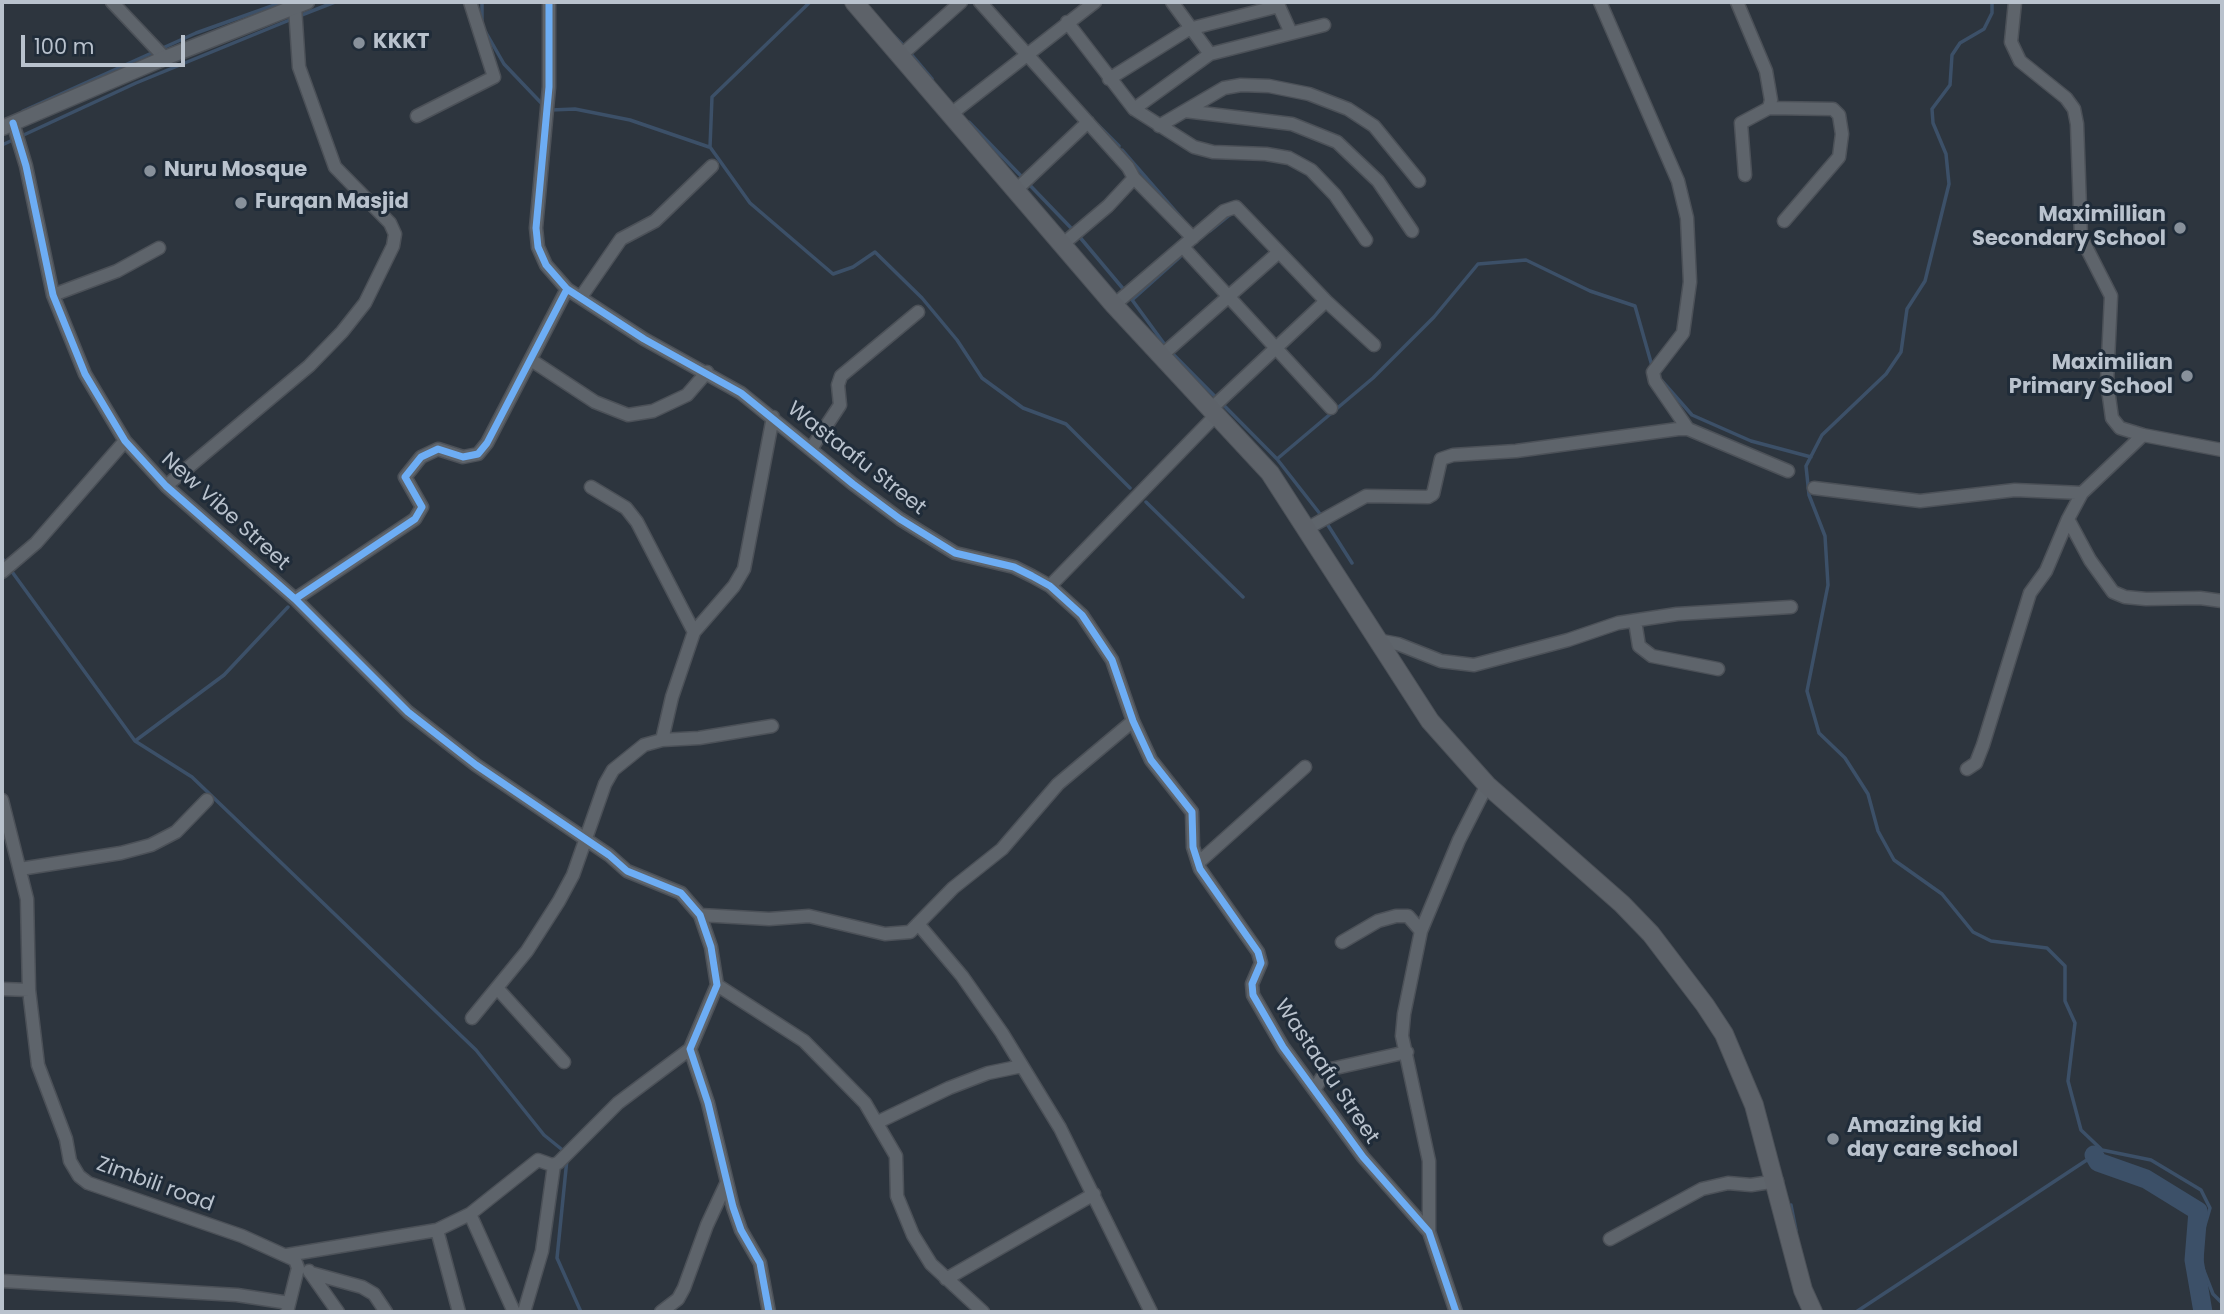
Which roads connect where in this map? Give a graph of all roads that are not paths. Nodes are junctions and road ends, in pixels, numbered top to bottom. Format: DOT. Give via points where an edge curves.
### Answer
graph roads {
  1 [pos="113,2"];
  2 [pos="470,2"];
  3 [pos="549,2"];
  4 [pos="854,2"];
  5 [pos="961,2"];
  6 [pos="980,2"];
  7 [pos="1172,2"];
  8 [pos="1600,2"];
  9 [pos="1737,2"];
  10 [pos="2015,2"];
  11 [pos="301,4"];
  12 [pos="1086,4"];
  13 [pos="1278,4"];
  14 [pos="1067,22"];
  15 [pos="1324,25"];
  16 [pos="1189,29"];
  17 [pos="1291,33"];
  18 [pos="1026,54"];
  19 [pos="1210,54"];
  20 [pos="899,57"];
  21 [pos="165,58"];
  22 [pos="1109,79"];
  23 [pos="1769,108"];
  24 [pos="1134,109"];
  25 [pos="1185,111"];
  26 [pos="951,114"];
  27 [pos="417,116"];
  28 [pos="1088,122"];
  29 [pos="7,126"];
  30 [pos="1158,126"];
  31 [pos="712,166"];
  32 [pos="1745,175"];
  33 [pos="1134,178"];
  34 [pos="1419,181"];
  35 [pos="1015,191"];
  36 [pos="1784,221"];
  37 [pos="1412,231"];
  38 [pos="1366,240"];
  39 [pos="1188,242"];
  40 [pos="1063,244"];
  41 [pos="159,248"];
  42 [pos="1279,253"];
  43 [pos="567,289"];
  44 [pos="53,295"];
  45 [pos="581,297"];
  46 [pos="1230,297"];
  47 [pos="1326,301"];
  48 [pos="1114,304"];
  49 [pos="918,312"];
  50 [pos="1374,345"];
  51 [pos="1276,349"];
  52 [pos="1161,356"];
  53 [pos="531,360"];
  54 [pos="707,372"];
  55 [pos="1331,408"];
  56 [pos="1215,411"];
  57 [pos="773,417"];
  58 [pos="1688,429"];
  59 [pos="2143,435"];
  60 [pos="125,441"];
  61 [pos="811,449"];
  62 [pos="2222,450"];
  63 [pos="1788,471"];
  64 [pos="166,486"];
  65 [pos="591,487"];
  66 [pos="1814,488"];
  67 [pos="2082,493"];
  68 [pos="2068,519"];
  69 [pos="1308,528"];
  70 [pos="2,572"];
  71 [pos="1050,586"];
  72 [pos="295,599"];
  73 [pos="2222,601"];
  74 [pos="1791,607"];
  75 [pos="1635,621"];
  76 [pos="694,632"];
  77 [pos="1377,640"];
  78 [pos="1718,669"];
  79 [pos="1133,721"];
  80 [pos="772,726"];
  81 [pos="662,740"];
  82 [pos="1305,767"];
  83 [pos="1967,769"];
  84 [pos="1487,785"];
  85 [pos="2,800"];
  86 [pos="206,800"];
  87 [pos="587,840"];
  88 [pos="1198,863"];
  89 [pos="20,869"];
  90 [pos="700,915"];
  91 [pos="919,925"];
  92 [pos="1421,931"];
  93 [pos="1342,943"];
  94 [pos="716,985"];
  95 [pos="497,988"];
  96 [pos="2,989"];
  97 [pos="29,990"];
  98 [pos="472,1018"];
  99 [pos="690,1049"];
  100 [pos="1407,1052"];
  101 [pos="564,1062"];
  102 [pos="1022,1066"];
  103 [pos="1314,1090"];
  104 [pos="878,1122"];
  105 [pos="554,1165"];
  106 [pos="1777,1181"];
  107 [pos="727,1182"];
  108 [pos="1094,1194"];
  109 [pos="470,1213"];
  110 [pos="437,1230"];
  111 [pos="1429,1232"];
  112 [pos="1610,1239"];
  113 [pos="292,1259"];
  114 [pos="311,1272"];
  115 [pos="946,1279"];
  116 [pos="2,1281"];
  117 [pos="288,1308"];
  118 [pos="338,1312"];
  119 [pos="386,1312"];
  120 [pos="459,1312"];
  121 [pos="514,1312"];
  122 [pos="524,1312"];
  123 [pos="661,1312"];
  124 [pos="769,1312"];
  125 [pos="983,1312"];
  126 [pos="1151,1312"];
  127 [pos="1457,1312"];
  128 [pos="1813,1312"];
  1 -- 21 [label="street"];
  2 -- 27 [label="street" via="494,76"];
  3 -- 43 [label="street, Wastaafu Street" via="550,88 536,228 546,265"];
  4 -- 20 [label="main road"];
  5 -- 20 [label="street"];
  6 -- 18 [label="street"];
  7 -- 16 [label="street"];
  8 -- 58 [label="street" via="1678,181 1687,218 1690,282 1685,322 1672,351 1653,372"];
  9 -- 23 [label="street" via="1766,71"];
  10 -- 59 [label="street" via="2011,42 2020,61 2074,109 2081,237 2111,296 2108,402 2120,428"];
  11 -- 21 [label="street"];
  11 -- 64 [label="street" via="299,67 335,167 390,223 395,234 393,246 365,303 342,332 309,366"];
  12 -- 14 [label="street"];
  13 -- 16 [label="street"];
  13 -- 17 [label="street"];
  14 -- 18 [label="street"];
  14 -- 22 [label="street"];
  15 -- 17 [label="street"];
  16 -- 19 [label="street"];
  16 -- 22 [label="street"];
  17 -- 19 [label="street"];
  18 -- 26 [label="street"];
  18 -- 28 [label="street"];
  19 -- 24 [label="street"];
  20 -- 26 [label="main road"];
  21 -- 29 [label="street"];
  22 -- 24 [label="street"];
  23 -- 32 [label="street" via="1741,123"];
  23 -- 36 [label="street" via="1833,108 1842,134 1839,157"];
  24 -- 30 [label="street"];
  25 -- 30 [label="street"];
  25 -- 34 [label="street" via="1224,88 1241,85 1309,94 1348,109 1374,126"];
  25 -- 37 [label="street" via="1292,124 1337,142 1378,181"];
  26 -- 35 [label="main road"];
  28 -- 33 [label="street"];
  28 -- 35 [label="street"];
  29 -- 44 [label="street, New Vibe Street" via="26,166"];
  30 -- 38 [label="street" via="1194,147 1289,158 1311,170"];
  31 -- 45 [label="street" via="655,221 621,239"];
  33 -- 39 [label="street"];
  33 -- 40 [label="street"];
  35 -- 40 [label="main road"];
  39 -- 42 [label="street" via="1224,211 1236,207"];
  39 -- 46 [label="street"];
  39 -- 48 [label="street"];
  40 -- 48 [label="main road"];
  41 -- 44 [label="street" via="117,271"];
  42 -- 46 [label="street"];
  42 -- 47 [label="street"];
  43 -- 45 [label="street, Wastaafu Street"];
  43 -- 53 [label="street"];
  44 -- 60 [label="street, New Vibe Street" via="85,374"];
  45 -- 54 [label="street, Wastaafu Street" via="644,339"];
  46 -- 51 [label="street"];
  46 -- 52 [label="street"];
  47 -- 50 [label="street"];
  47 -- 51 [label="street"];
  48 -- 52 [label="main road"];
  49 -- 61 [label="street" via="841,376 840,405"];
  51 -- 55 [label="street"];
  51 -- 56 [label="street"];
  52 -- 56 [label="main road"];
  53 -- 54 [label="street" via="595,402 628,415 653,411 687,395"];
  53 -- 72 [label="street" via="478,454 463,457 438,449 421,457 407,473 405,481 422,507 415,519"];
  54 -- 57 [label="street, Wastaafu Street"];
  56 -- 69 [label="main road" via="1270,473"];
  56 -- 71 [label="street"];
  57 -- 61 [label="street, Wastaafu Street"];
  57 -- 76 [label="street" via="744,569"];
  58 -- 63 [label="street"];
  58 -- 69 [label="street" via="1444,456 1438,464 1433,494 1428,497 1366,496"];
  59 -- 62 [label="street"];
  59 -- 67 [label="street"];
  60 -- 64 [label="street, New Vibe Street"];
  60 -- 70 [label="street" via="36,543"];
  61 -- 71 [label="street, Wastaafu Street" via="862,491 946,548 1014,567"];
  64 -- 72 [label="street, New Vibe Street"];
  65 -- 76 [label="street" via="626,508 636,522"];
  66 -- 67 [label="street" via="1920,501 2015,489"];
  67 -- 68 [label="street"];
  68 -- 73 [label="street" via="2113,592 2146,599"];
  68 -- 83 [label="street" via="2046,570 2030,593 1983,745 1976,763"];
  69 -- 77 [label="main road"];
  71 -- 79 [label="street, Wastaafu Street" via="1099,638 1112,660"];
  72 -- 87 [label="street, New Vibe Street" via="408,712 519,796"];
  74 -- 75 [label="street"];
  75 -- 77 [label="street" via="1474,665 1441,661"];
  75 -- 78 [label="street" via="1639,646 1652,656"];
  76 -- 81 [label="street"];
  77 -- 84 [label="main road" via="1430,721"];
  79 -- 88 [label="street, Wastaafu Street" via="1151,760 1192,812"];
  79 -- 91 [label="street" via="1058,784 1002,849 953,888"];
  80 -- 81 [label="street"];
  81 -- 87 [label="street" via="644,745 614,770"];
  82 -- 88 [label="street"];
  84 -- 92 [label="street"];
  84 -- 106 [label="main road" via="1622,904 1705,1005 1724,1034 1754,1105"];
  85 -- 89 [label="street, Zimbili road"];
  86 -- 89 [label="street" via="176,832 151,845"];
  87 -- 90 [label="street, New Vibe Street" via="627,871 681,893"];
  87 -- 95 [label="street" via="545,924"];
  88 -- 103 [label="street, Wastaafu Street" via="1258,952 1261,963 1252,984 1253,995"];
  89 -- 97 [label="street, Zimbili road" via="27,899"];
  90 -- 91 [label="street" via="809,916 885,934 910,932"];
  90 -- 94 [label="street" via="711,947"];
  91 -- 102 [label="street" via="962,976"];
  92 -- 93 [label="street" via="1408,916 1396,916 1378,921"];
  92 -- 100 [label="street" via="1404,1014 1402,1036"];
  94 -- 99 [label="street"];
  94 -- 104 [label="street" via="814,1050"];
  95 -- 98 [label="street"];
  95 -- 101 [label="street"];
  96 -- 97 [label="street"];
  97 -- 113 [label="street, Zimbili road" via="38,1065 79,1177"];
  99 -- 105 [label="street" via="618,1104"];
  99 -- 107 [label="street"];
  100 -- 103 [label="street" via="1331,1069"];
  100 -- 111 [label="street" via="1429,1161"];
  102 -- 104 [label="street" via="949,1088"];
  102 -- 108 [label="street"];
  103 -- 111 [label="street, Wastaafu Street" via="1363,1157"];
  104 -- 115 [label="street" via="896,1156 897,1196 913,1235"];
  105 -- 109 [label="street" via="538,1160"];
  105 -- 122 [label="street" via="542,1251"];
  106 -- 112 [label="street" via="1702,1189"];
  106 -- 128 [label="main road" via="1803,1290"];
  107 -- 123 [label="street" via="684,1288"];
  107 -- 124 [label="street" via="741,1230 760,1263"];
  108 -- 115 [label="street"];
  108 -- 126 [label="street"];
  109 -- 110 [label="street"];
  109 -- 121 [label="street"];
  110 -- 113 [label="street"];
  110 -- 120 [label="street"];
  111 -- 127 [label="street, Wastaafu Street"];
  113 -- 114 [label="street, Zimbili road"];
  113 -- 117 [label="street"];
  114 -- 118 [label="street"];
  114 -- 119 [label="street" via="362,1287 374,1294"];
  115 -- 125 [label="street"];
  116 -- 117 [label="street" via="237,1295"];
}
